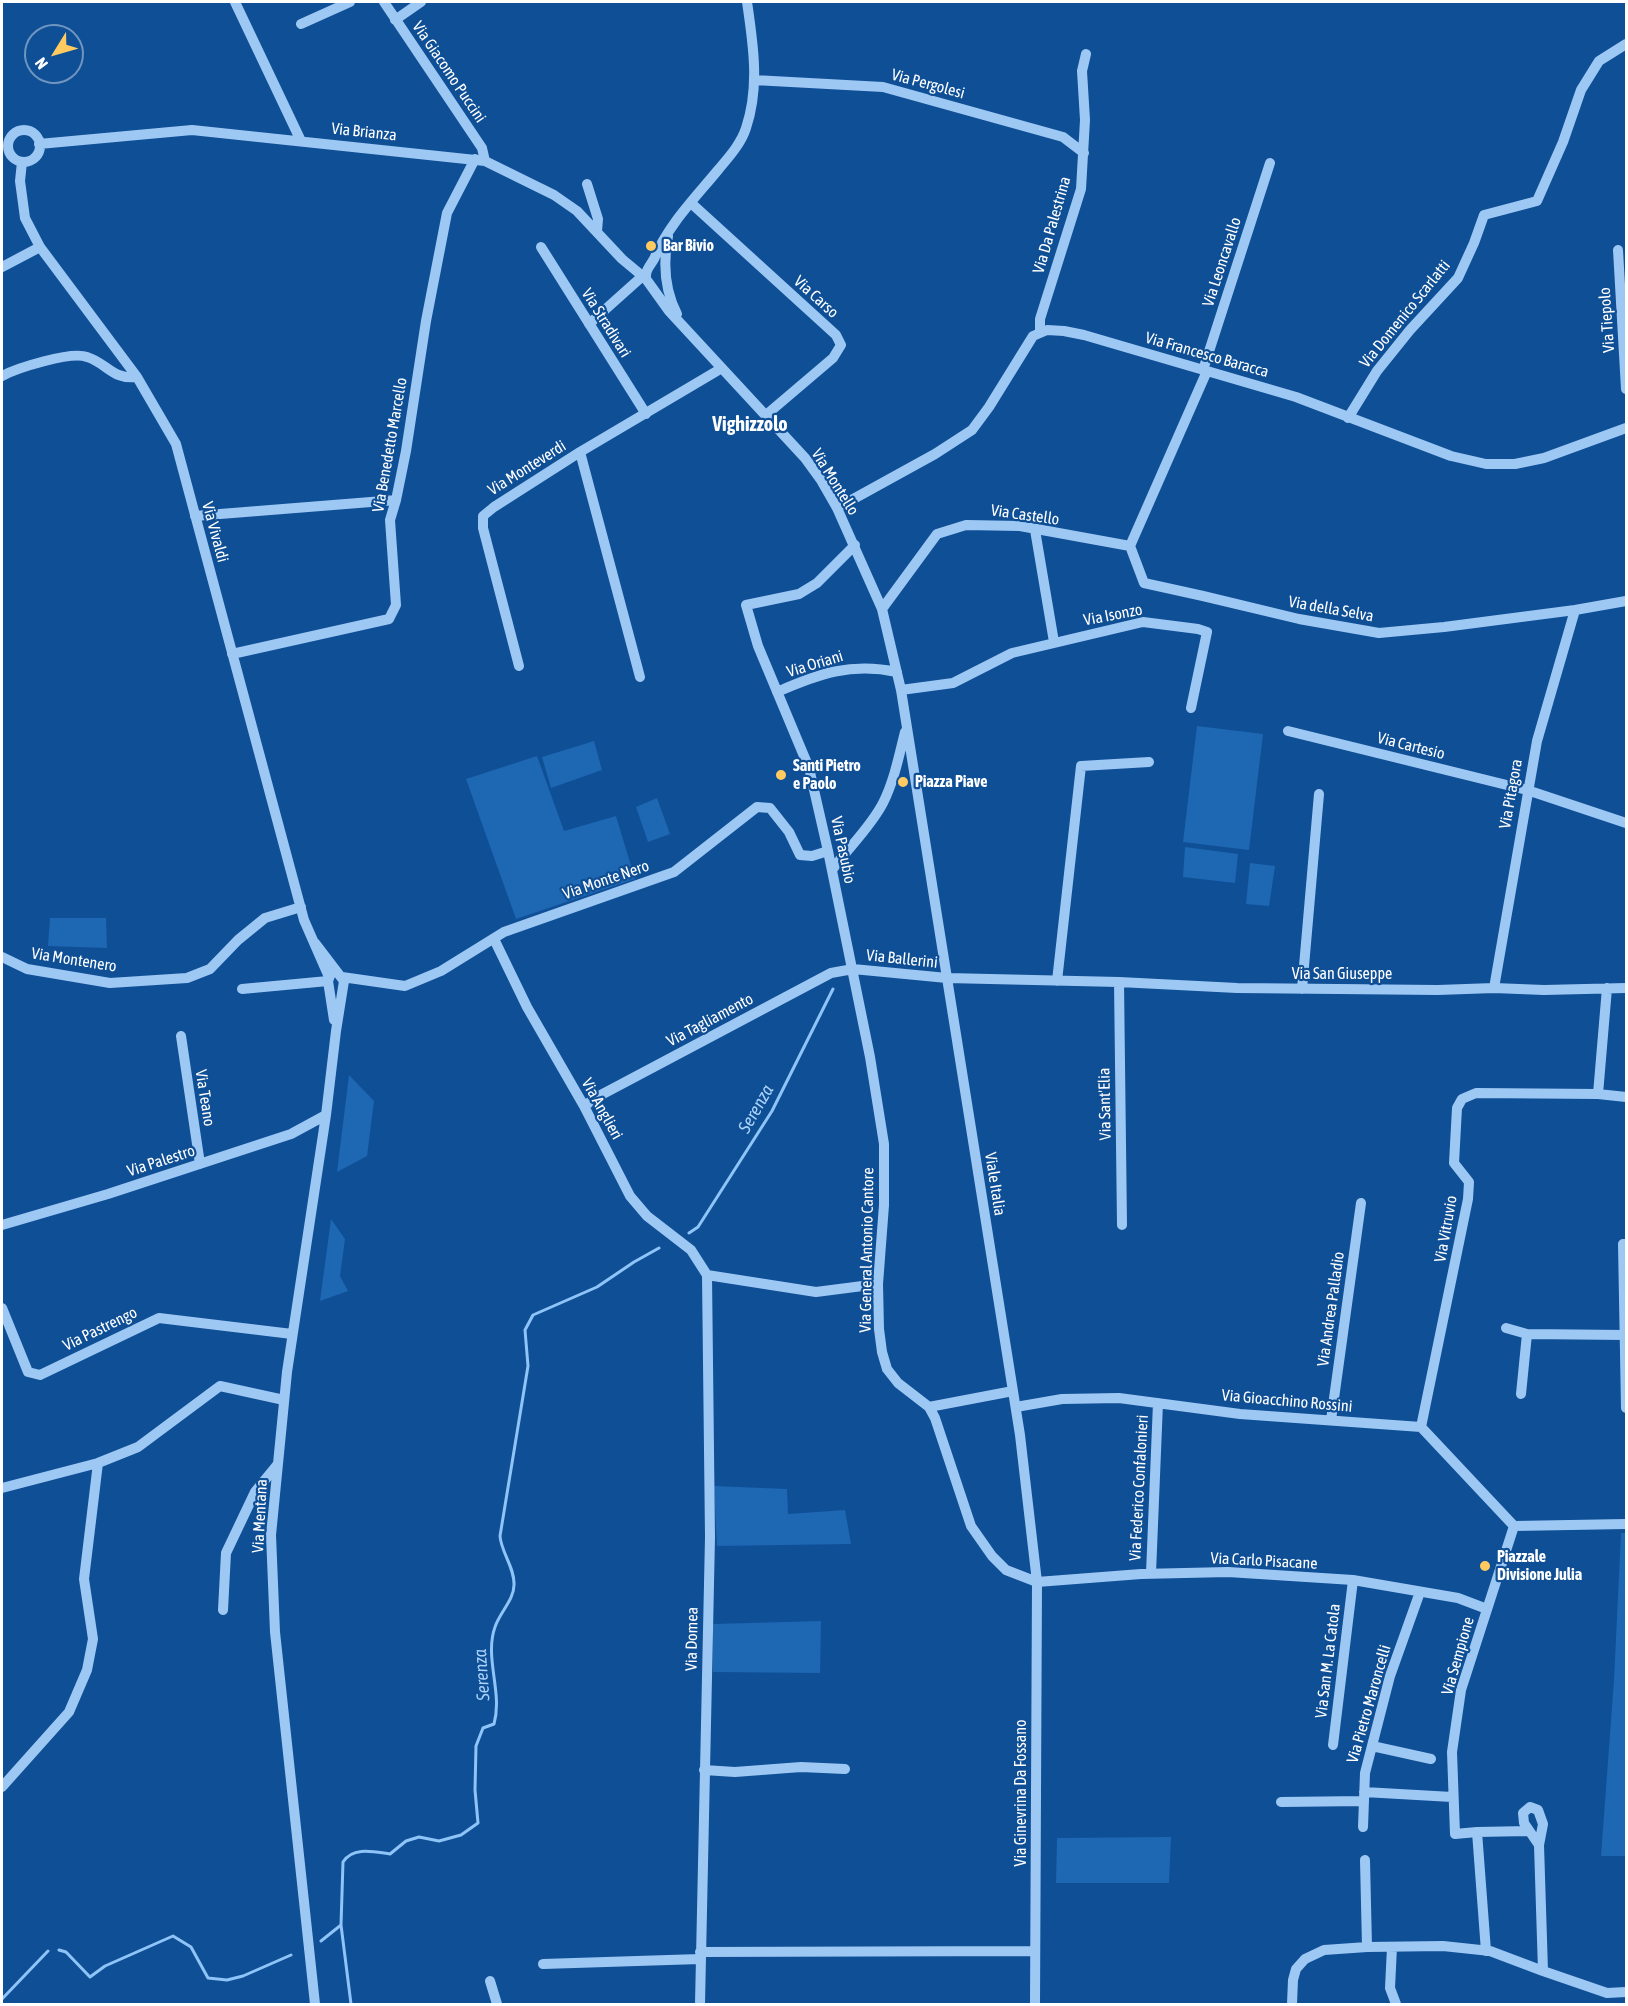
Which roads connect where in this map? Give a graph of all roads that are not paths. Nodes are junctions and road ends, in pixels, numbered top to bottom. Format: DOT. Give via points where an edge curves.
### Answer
graph roads {
  1 [pos="235,2"];
  2 [pos="350,2"];
  3 [pos="384,2"];
  4 [pos="421,2"];
  5 [pos="747,2"];
  6 [pos="395,20"];
  7 [pos="301,24"];
  8 [pos="1626,44"];
  9 [pos="1086,54"];
  10 [pos="754,80"];
  11 [pos="301,141"];
  12 [pos="39,144"];
  13 [pos="5,147"];
  14 [pos="1084,153"];
  15 [pos="480,160"];
  16 [pos="22,162"];
  17 [pos="1270,162"];
  18 [pos="587,184"];
  19 [pos="691,203"];
  20 [pos="597,231"];
  21 [pos="669,232"];
  22 [pos="40,247"];
  23 [pos="541,247"];
  24 [pos="1618,250"];
  25 [pos="2,267"];
  26 [pos="666,274"];
  27 [pos="646,276"];
  28 [pos="589,324"];
  29 [pos="683,325"];
  30 [pos="1040,332"];
  31 [pos="722,368"];
  32 [pos="1205,370"];
  33 [pos="2,376"];
  34 [pos="137,377"];
  35 [pos="1626,389"];
  36 [pos="646,414"];
  37 [pos="766,415"];
  38 [pos="1348,418"];
  39 [pos="1626,428"];
  40 [pos="580,453"];
  41 [pos="396,500"];
  42 [pos="837,508"];
  43 [pos="195,516"];
  44 [pos="1035,530"];
  45 [pos="855,546"];
  46 [pos="1130,546"];
  47 [pos="1626,601"];
  48 [pos="882,609"];
  49 [pos="1575,610"];
  50 [pos="1054,642"];
  51 [pos="232,654"];
  52 [pos="519,666"];
  53 [pos="897,672"];
  54 [pos="640,677"];
  55 [pos="901,690"];
  56 [pos="777,692"];
  57 [pos="1191,708"];
  58 [pos="906,727"];
  59 [pos="1288,731"];
  60 [pos="1149,762"];
  61 [pos="1527,790"];
  62 [pos="1319,794"];
  63 [pos="1626,823"];
  64 [pos="828,851"];
  65 [pos="832,870"];
  66 [pos="301,907"];
  67 [pos="494,939"];
  68 [pos="315,943"];
  69 [pos="2,957"];
  70 [pos="853,969"];
  71 [pos="947,978"];
  72 [pos="342,980"];
  73 [pos="329,981"];
  74 [pos="1057,981"];
  75 [pos="1119,982"];
  76 [pos="1302,988"];
  77 [pos="1494,988"];
  78 [pos="1607,988"];
  79 [pos="1626,988"];
  80 [pos="242,989"];
  81 [pos="336,1031"];
  82 [pos="181,1036"];
  83 [pos="1598,1094"];
  84 [pos="1626,1097"];
  85 [pos="584,1106"];
  86 [pos="326,1116"];
  87 [pos="200,1164"];
  88 [pos="1361,1203"];
  89 [pos="2,1225"];
  90 [pos="1122,1225"];
  91 [pos="1626,1244"];
  92 [pos="707,1275"];
  93 [pos="878,1284"];
  94 [pos="2,1308"];
  95 [pos="1626,1317"];
  96 [pos="1506,1328"];
  97 [pos="292,1334"];
  98 [pos="1527,1334"];
  99 [pos="1625,1335"];
  100 [pos="1013,1391"];
  101 [pos="1521,1394"];
  102 [pos="284,1400"];
  103 [pos="1158,1403"];
  104 [pos="929,1407"];
  105 [pos="1016,1407"];
  106 [pos="1626,1408"];
  107 [pos="1331,1420"];
  108 [pos="1421,1427"];
  109 [pos="98,1463"];
  110 [pos="278,1464"];
  111 [pos="2,1488"];
  112 [pos="1626,1524"];
  113 [pos="1514,1526"];
  114 [pos="1150,1573"];
  115 [pos="1353,1580"];
  116 [pos="1037,1582"];
  117 [pos="1420,1592"];
  118 [pos="1487,1609"];
  119 [pos="223,1610"];
  120 [pos="1333,1745"];
  121 [pos="1372,1746"];
  122 [pos="1431,1759"];
  123 [pos="845,1768"];
  124 [pos="704,1770"];
  125 [pos="2,1787"];
  126 [pos="1364,1797"];
  127 [pos="1452,1797"];
  128 [pos="1281,1802"];
  129 [pos="1363,1827"];
  130 [pos="1529,1831"];
  131 [pos="1478,1832"];
  132 [pos="1539,1845"];
  133 [pos="1365,1860"];
  134 [pos="1367,1947"];
  135 [pos="1392,1947"];
  136 [pos="1035,1951"];
  137 [pos="1486,1951"];
  138 [pos="700,1956"];
  139 [pos="543,1964"];
  140 [pos="1543,1971"];
  141 [pos="490,1981"];
  142 [pos="1626,1992"];
  143 [pos="315,2004"];
  144 [pos="497,2004"];
  145 [pos="700,2004"];
  146 [pos="1035,2004"];
  147 [pos="1292,2004"];
  148 [pos="1396,2004"];
  1 -- 11 [label="street"];
  2 -- 7 [label="street"];
  3 -- 6 [label="street, Via Giacomo Puccini"];
  4 -- 6 [label="street"];
  5 -- 10 [label="street"];
  6 -- 15 [label="street, Via Giacomo Puccini" via="482,148"];
  8 -- 38 [label="street, Via Domenico Scarlatti" via="1599,62 1581,90 1537,201 1484,216 1458,278 1377,371"];
  9 -- 14 [label="street, Via Da Palestrina" via="1082,71"];
  10 -- 14 [label="street, Via Pergolesi" via="883,87 1063,137"];
  10 -- 19 [label="street" via="743,135"];
  11 -- 12 [label="street, Via Brianza" via="192,130"];
  11 -- 15 [label="street, Via Brianza"];
  12 -- 13 [label="street" via="33,134 21,131"];
  12 -- 16 [label="street" via="36,156"];
  13 -- 16 [label="street" via="14,159"];
  14 -- 30 [label="street, Via Da Palestrina" via="1082,189 1040,319"];
  15 -- 20 [label="street, Via Brianza" via="554,195"];
  15 -- 41 [label="street, Via Benedetto Marcello" via="447,213"];
  16 -- 22 [label="street, Via Vivaldi" via="25,218"];
  17 -- 32 [label="street, Via Leoncavallo"];
  18 -- 20 [label="street" via="598,219"];
  19 -- 21 [label="street"];
  19 -- 37 [label="street, Via Carso" via="836,335 841,345 833,358"];
  20 -- 27 [label="street, Via Brianza"];
  21 -- 26 [label="street, Via Montello"];
  21 -- 27 [label="street"];
  22 -- 25 [label="street"];
  22 -- 34 [label="street, Via Vivaldi"];
  23 -- 28 [label="street, Via Stradivari"];
  24 -- 35 [label="street, Via Tiepolo"];
  26 -- 27 [label="street" via="657,264"];
  26 -- 27 [label="street" via="659,286"];
  26 -- 29 [label="street, Via Montello" via="671,299"];
  27 -- 28 [label="street"];
  27 -- 29 [label="street, Via Montello" via="662,303"];
  28 -- 36 [label="street, Via Stradivari"];
  29 -- 31 [label="street, Via Montello"];
  30 -- 32 [label="street, Via Francesco Baracca" via="1084,335"];
  30 -- 42 [label="street" via="1028,341 972,430"];
  31 -- 36 [label="street, Via Monteverdi"];
  31 -- 37 [label="street, Via Montello"];
  32 -- 38 [label="street, Via Francesco Baracca" via="1296,397"];
  32 -- 46 [label="street, Via Leoncavallo"];
  33 -- 34 [label="street" via="56,358 86,356 124,378"];
  34 -- 43 [label="street, Via Vivaldi" via="176,444"];
  36 -- 40 [label="street, Via Monteverdi"];
  37 -- 42 [label="street, Via Montello" via="805,458"];
  38 -- 39 [label="street, Via Francesco Baracca" via="1451,456 1486,464 1544,458"];
  40 -- 52 [label="street, Via Monteverdi" via="483,516"];
  40 -- 54 [label="street"];
  41 -- 43 [label="street"];
  41 -- 51 [label="street, Via Benedetto Marcello" via="390,520 396,605 389,619"];
  42 -- 45 [label="street, Via Montello"];
  43 -- 51 [label="street, Via Vivaldi"];
  44 -- 46 [label="street, Via Castello"];
  44 -- 48 [label="street, Via Castello" via="986,524 966,525 938,534"];
  44 -- 50 [label="street"];
  45 -- 48 [label="street, Via Montello"];
  45 -- 56 [label="street, Via Pasubio" via="817,584 799,594 746,605"];
  46 -- 49 [label="street, Via della Selva" via="1144,583 1379,633"];
  47 -- 49 [label="street, Via della Selva"];
  48 -- 53 [label="street, Via Montello"];
  49 -- 61 [label="street, Via Pitagora" via="1543,715"];
  50 -- 55 [label="street, Via Isonzo" via="1012,653 952,683"];
  50 -- 57 [label="street, Via Isonzo" via="1143,622 1207,632"];
  51 -- 66 [label="street, Via Vivaldi"];
  53 -- 55 [label="street, Via Montello"];
  53 -- 56 [label="street, Via Oriani" via="836,670"];
  55 -- 58 [label="street"];
  56 -- 64 [label="street, Via Pasubio" via="809,768"];
  58 -- 65 [label="street" via="882,804"];
  58 -- 71 [label="street, Viale Italia"];
  59 -- 61 [label="street, Via Cartesio"];
  60 -- 74 [label="street" via="1081,766"];
  61 -- 63 [label="street, Via Cartesio"];
  61 -- 77 [label="street, Via Pitagora"];
  62 -- 76 [label="street"];
  64 -- 65 [label="street, Via Pasubio"];
  64 -- 67 [label="street, Via Monte Nero" via="800,855 789,832 770,808 757,807 674,872 504,932"];
  65 -- 70 [label="street, Via Pasubio"];
  66 -- 68 [label="street, Via Vivaldi"];
  66 -- 69 [label="street, Via Montenero" via="265,918 210,969 187,978 110,983 27,969"];
  67 -- 72 [label="street, Via Monte Nero" via="441,971 405,986"];
  67 -- 85 [label="street, Via Anglieri" via="527,1007"];
  68 -- 72 [label="street, Via Vivaldi"];
  68 -- 73 [label="street, Via Vivaldi"];
  70 -- 71 [label="street, Via Ballerini"];
  70 -- 85 [label="street, Via Tagliamento" via="831,974"];
  70 -- 93 [label="street, Via General Antonio Cantore" via="884,1144"];
  71 -- 74 [label="street, Via San Giuseppe"];
  71 -- 100 [label="street, Viale Italia"];
  72 -- 73 [label="street, Via Monte Nero" via="336,974"];
  72 -- 81 [label="street, Via Mentana"];
  73 -- 80 [label="street"];
  73 -- 81 [label="street, Via Mentana"];
  74 -- 75 [label="street, Via San Giuseppe"];
  75 -- 76 [label="street, Via San Giuseppe"];
  75 -- 90 [label="street, Via Sant'Elia"];
  76 -- 77 [label="street, Via San Giuseppe"];
  77 -- 78 [label="street, Via San Giuseppe"];
  78 -- 79 [label="street, Via San Giuseppe"];
  78 -- 83 [label="street"];
  81 -- 86 [label="street, Via Mentana"];
  82 -- 87 [label="street, Via Teano"];
  83 -- 84 [label="street, Via Vitruvio"];
  83 -- 108 [label="street, Via Vitruvio" via="1476,1093 1462,1098 1457,1108 1454,1163 1469,1182 1468,1199"];
  85 -- 92 [label="street, Via Anglieri" via="630,1196 647,1216 691,1250"];
  86 -- 87 [label="street, Via Palestro" via="291,1134"];
  86 -- 97 [label="street, Via Mentana"];
  87 -- 89 [label="street, Via Palestro"];
  88 -- 107 [label="street, Via Andrea Palladio"];
  91 -- 95 [label="street"];
  92 -- 93 [label="street" via="816,1292"];
  92 -- 124 [label="street, Via Domea" via="710,1537"];
  93 -- 104 [label="street, Via General Antonio Cantore" via="879,1329 887,1369 898,1383"];
  94 -- 97 [label="street, Via Pastrengo" via="28,1372 40,1376 159,1318"];
  95 -- 99 [label="street"];
  96 -- 98 [label="street"];
  97 -- 102 [label="street, Via Mentana"];
  98 -- 99 [label="street"];
  98 -- 101 [label="street"];
  99 -- 106 [label="street"];
  100 -- 104 [label="street"];
  100 -- 105 [label="street, Viale Italia"];
  102 -- 109 [label="street" via="220,1386 138,1447"];
  102 -- 110 [label="street, Via Mentana"];
  103 -- 105 [label="street, Via Gioacchino Rossini" via="1119,1398 1062,1399"];
  103 -- 107 [label="street, Via Gioacchino Rossini"];
  103 -- 114 [label="street, Via Federico Confalonieri"];
  104 -- 116 [label="street, Via General Antonio Cantore" via="971,1526 1006,1570"];
  105 -- 116 [label="street, Viale Italia"];
  107 -- 108 [label="street, Via Gioacchino Rossini"];
  108 -- 113 [label="street"];
  109 -- 111 [label="street"];
  109 -- 125 [label="street" via="84,1579 93,1639 87,1670 69,1712"];
  110 -- 119 [label="street" via="255,1492 226,1553"];
  110 -- 143 [label="street, Via Mentana" via="271,1535 274,1632"];
  112 -- 113 [label="street"];
  113 -- 118 [label="street, Via Sempione"];
  114 -- 115 [label="street, Via Carlo Pisacane" via="1228,1572"];
  114 -- 116 [label="street, Via Carlo Pisacane"];
  115 -- 117 [label="street, Via Carlo Pisacane"];
  115 -- 120 [label="street, Via San M. La Catola"];
  116 -- 136 [label="street, Via Ginevrina Da Fossano"];
  117 -- 118 [label="street, Via Carlo Pisacane" via="1458,1598"];
  117 -- 121 [label="street, Via Pietro Maroncelli" via="1390,1676"];
  118 -- 127 [label="street, Via Sempione" via="1461,1690 1452,1752"];
  121 -- 122 [label="street"];
  121 -- 126 [label="street, Via Pietro Maroncelli"];
  123 -- 124 [label="street"];
  124 -- 138 [label="street, Via Domea"];
  126 -- 127 [label="street"];
  126 -- 128 [label="street"];
  126 -- 129 [label="street, Via Pietro Maroncelli"];
  127 -- 131 [label="street, Via Sempione" via="1455,1834"];
  130 -- 131 [label="street"];
  130 -- 132 [label="street"];
  130 -- 132 [label="street" via="1523,1813 1530,1807 1538,1810 1543,1824"];
  131 -- 137 [label="street"];
  132 -- 140 [label="street"];
  133 -- 134 [label="street"];
  134 -- 135 [label="street"];
  134 -- 147 [label="street" via="1324,1950 1305,1959 1296,1969"];
  135 -- 137 [label="street" via="1443,1946"];
  135 -- 148 [label="street" via="1390,1988"];
  136 -- 138 [label="street"];
  136 -- 146 [label="street, Via Ginevrina Da Fossano"];
  137 -- 140 [label="street"];
  138 -- 139 [label="street"];
  138 -- 145 [label="street, Via Domea"];
  140 -- 142 [label="street" via="1607,1993"];
  141 -- 144 [label="street"];
}
